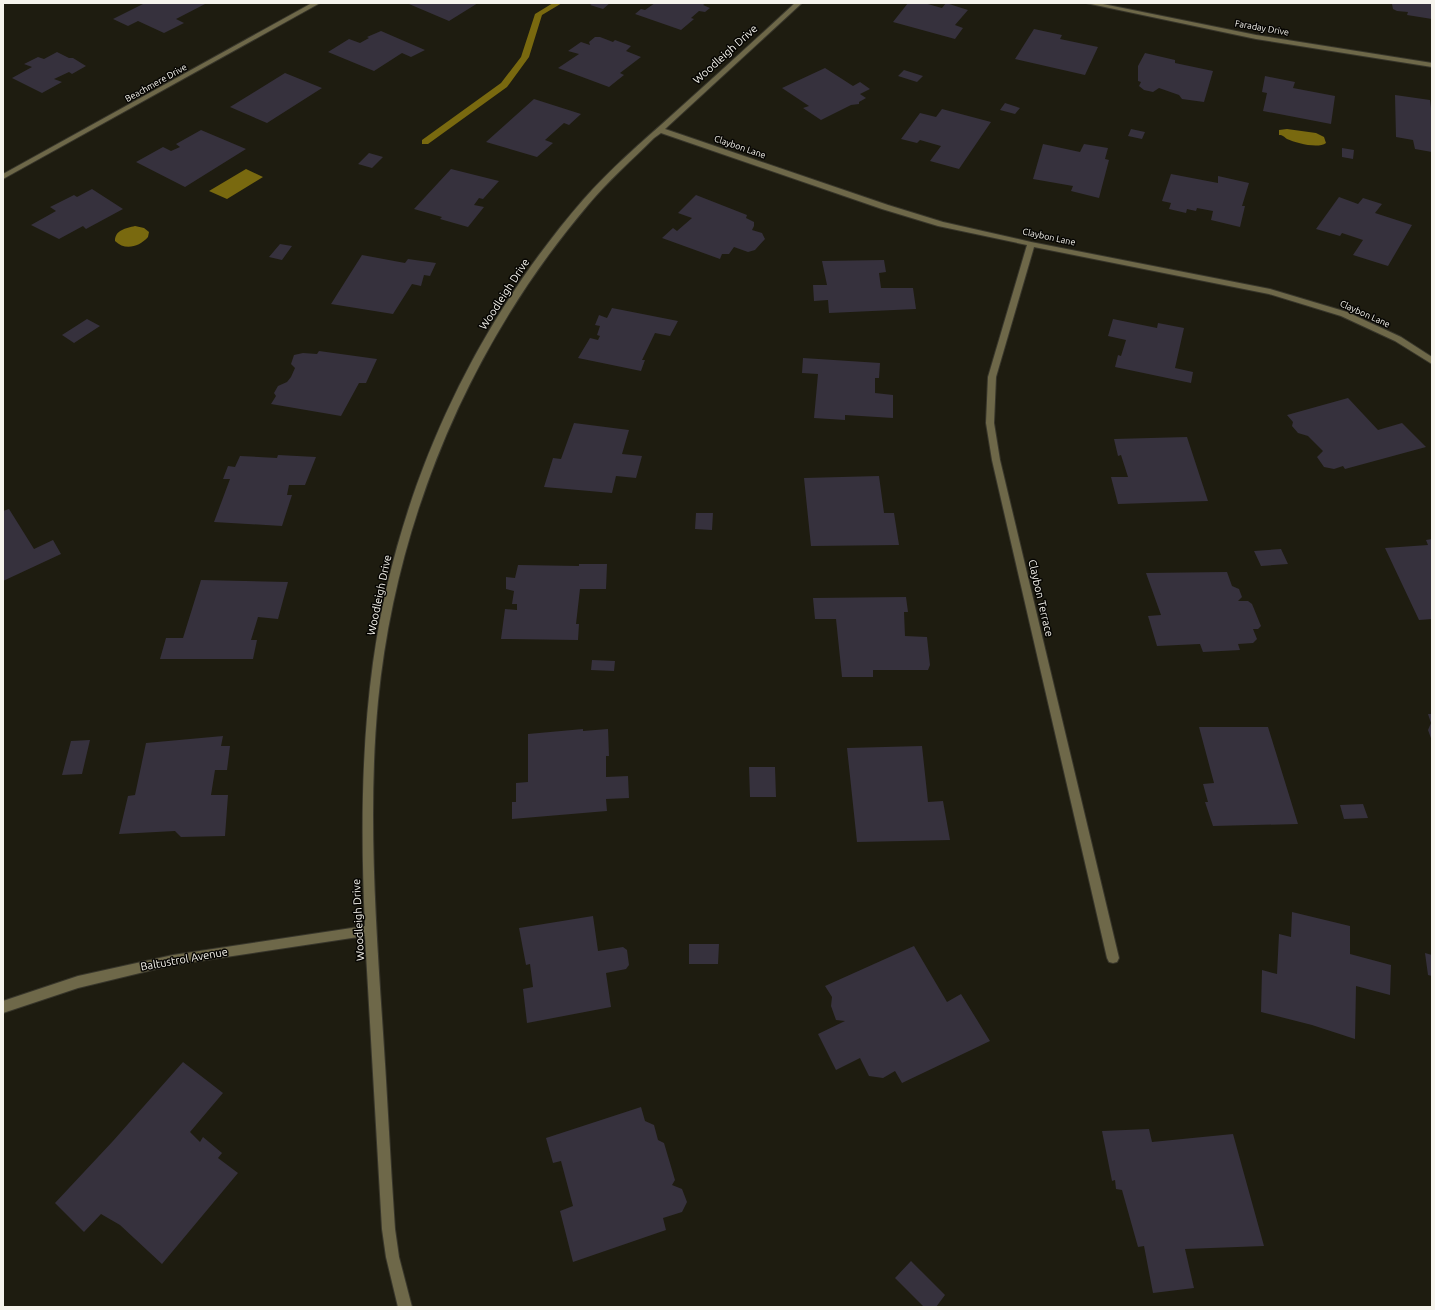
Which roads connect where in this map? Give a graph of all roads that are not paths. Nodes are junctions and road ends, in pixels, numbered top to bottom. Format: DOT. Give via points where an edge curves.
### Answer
graph roads {
  1 [pos="317,3"];
  2 [pos="799,3"];
  3 [pos="1089,3"];
  4 [pos="1432,65"];
  5 [pos="660,130"];
  6 [pos="3,177"];
  7 [pos="1031,244"];
  8 [pos="1432,361"];
  9 [pos="370,930"];
  10 [pos="1113,958"];
  11 [pos="3,1007"];
  12 [pos="404,1307"];
  1 -- 6 [label="street, Beachmere Drive"];
  2 -- 5 [label="street, Woodleigh Drive"];
  3 -- 4 [label="street, Faraday Drive" via="1256,36"];
  5 -- 7 [label="street, Claybon Lane" via="885,207 941,224"];
  5 -- 9 [label="street, Woodleigh Drive" via="617,167 583,206 510,304 474,365 443,431 416,501 392,582 378,662 370,741 367,837"];
  7 -- 8 [label="street, Claybon Lane" via="1278,294 1344,314 1398,339"];
  7 -- 10 [label="street, Claybon Terrace" via="992,377 990,423 996,460"];
  9 -- 11 [label="street, Baltustrol Avenue" via="173,960 78,982"];
  9 -- 12 [label="street, Woodleigh Drive" via="391,1249"];
}
